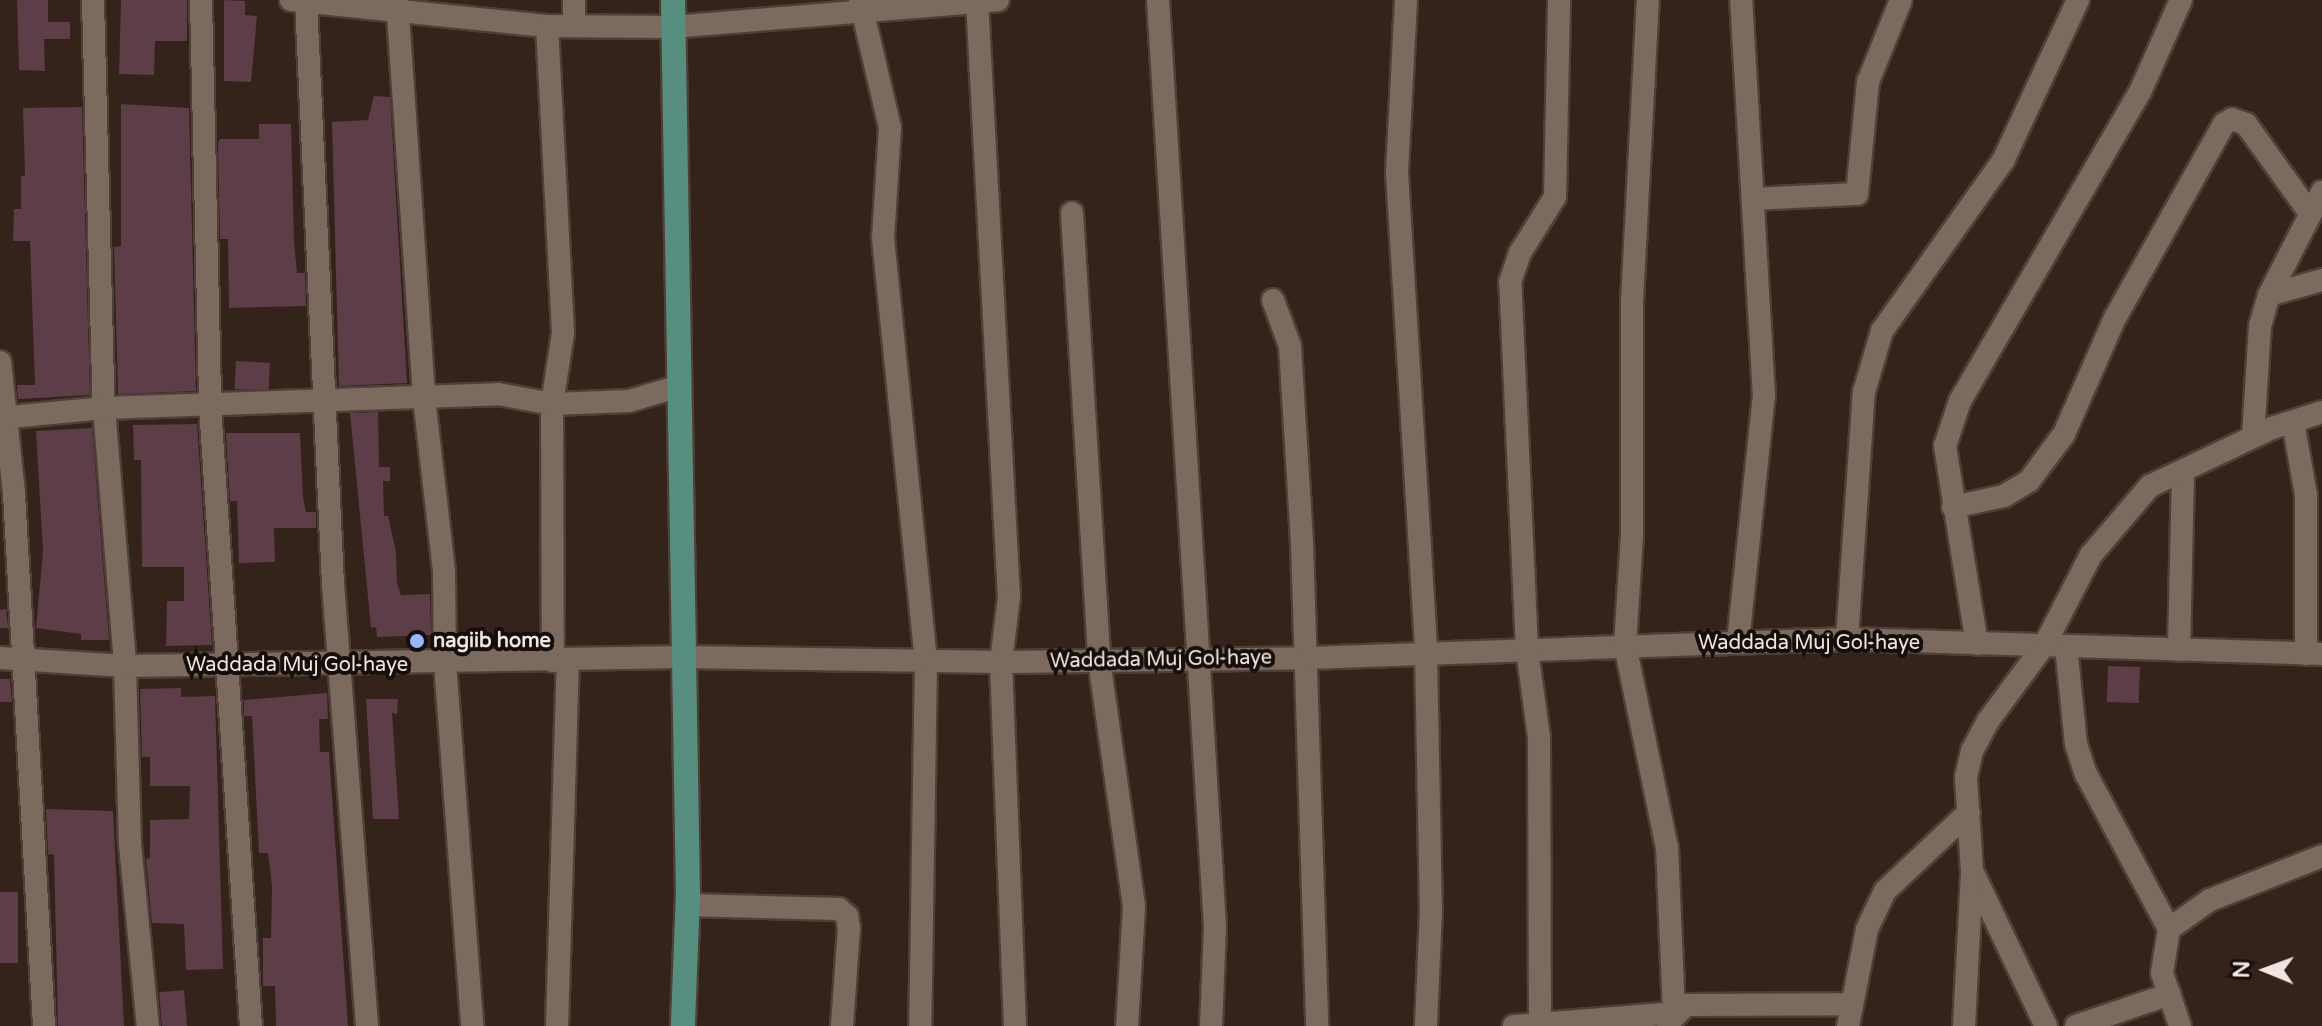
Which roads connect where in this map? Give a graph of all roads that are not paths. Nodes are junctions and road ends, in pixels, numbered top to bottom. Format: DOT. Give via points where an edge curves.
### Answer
graph roads {
  1 [pos="93,0"];
  2 [pos="201,0"];
  3 [pos="574,0"];
  4 [pos="673,0"];
  5 [pos="1158,0"];
  6 [pos="1406,0"];
  7 [pos="1559,0"];
  8 [pos="1648,0"];
  9 [pos="1741,0"];
  10 [pos="1901,0"];
  11 [pos="2078,0"];
  12 [pos="2181,0"];
  13 [pos="299,1"];
  14 [pos="987,1"];
  15 [pos="859,4"];
  16 [pos="397,5"];
  17 [pos="494,9"];
  18 [pos="574,24"];
  19 [pos="547,26"];
  20 [pos="672,27"];
  21 [pos="2322,192"];
  22 [pos="1753,199"];
  23 [pos="1072,213"];
  24 [pos="2310,213"];
  25 [pos="2322,280"];
  26 [pos="2269,295"];
  27 [pos="1273,300"];
  28 [pos="0,362"];
  29 [pos="680,386"];
  30 [pos="424,398"];
  31 [pos="324,402"];
  32 [pos="552,404"];
  33 [pos="210,406"];
  34 [pos="104,408"];
  35 [pos="2322,412"];
  36 [pos="2,418"];
  37 [pos="2293,422"];
  38 [pos="2253,437"];
  39 [pos="2183,471"];
  40 [pos="2314,493"];
  41 [pos="1953,507"];
  42 [pos="1847,639"];
  43 [pos="1738,642"];
  44 [pos="1977,644"];
  45 [pos="2056,645"];
  46 [pos="1625,646"];
  47 [pos="1527,650"];
  48 [pos="2179,650"];
  49 [pos="1426,654"];
  50 [pos="2314,654"];
  51 [pos="682,657"];
  52 [pos="1309,658"];
  53 [pos="11,659"];
  54 [pos="1196,659"];
  55 [pos="926,660"];
  56 [pos="1099,660"];
  57 [pos="560,661"];
  58 [pos="340,662"];
  59 [pos="1001,662"];
  60 [pos="445,663"];
  61 [pos="225,665"];
  62 [pos="125,666"];
  63 [pos="1969,812"];
  64 [pos="2322,856"];
  65 [pos="1972,871"];
  66 [pos="687,905"];
  67 [pos="2169,929"];
  68 [pos="2170,994"];
  69 [pos="1849,1015"];
  70 [pos="1670,1019"];
  71 [pos="1540,1024"];
  72 [pos="44,1026"];
  73 [pos="148,1026"];
  74 [pos="251,1026"];
  75 [pos="367,1026"];
  76 [pos="472,1026"];
  77 [pos="557,1026"];
  78 [pos="683,1026"];
  79 [pos="842,1026"];
  80 [pos="920,1026"];
  81 [pos="1015,1026"];
  82 [pos="1127,1026"];
  83 [pos="1211,1026"];
  84 [pos="1317,1026"];
  85 [pos="1426,1026"];
  86 [pos="1514,1026"];
  87 [pos="1964,1026"];
  88 [pos="2046,1026"];
  89 [pos="2076,1026"];
  90 [pos="2180,1026"];
  1 -- 34 [label="street"];
  2 -- 33 [label="street"];
  3 -- 18 [label="street"];
  4 -- 20 [label="main road"];
  5 -- 54 [label="street"];
  6 -- 49 [label="street" via="1397,173"];
  7 -- 47 [label="street" via="1555,197 1520,253 1510,282"];
  8 -- 46 [label="street" via="1632,302 1632,536"];
  9 -- 22 [label="street"];
  10 -- 22 [label="street" via="1868,82 1857,194"];
  11 -- 42 [label="street" via="2003,161 1882,331 1864,392"];
  12 -- 41 [label="street" via="2140,92 1960,401 1945,446"];
  13 -- 16 [label="street"];
  13 -- 31 [label="street"];
  14 -- 15 [label="street"];
  14 -- 59 [label="street" via="1009,597"];
  15 -- 20 [label="street"];
  15 -- 55 [label="street" via="890,128 883,238"];
  16 -- 17 [label="street"];
  16 -- 30 [label="street"];
  17 -- 19 [label="street"];
  18 -- 19 [label="street"];
  18 -- 20 [label="street"];
  19 -- 32 [label="street" via="563,333"];
  20 -- 29 [label="main road"];
  21 -- 24 [label="street"];
  22 -- 43 [label="street" via="1763,443"];
  23 -- 56 [label="street"];
  24 -- 26 [label="street"];
  24 -- 41 [label="street" via="2246,124 2232,119 2224,124 2115,318 2064,434 2029,481 2004,496"];
  25 -- 26 [label="street"];
  26 -- 38 [label="street" via="2257,344"];
  27 -- 52 [label="street" via="1290,346"];
  28 -- 36 [label="street"];
  29 -- 32 [label="street" via="629,401"];
  29 -- 51 [label="main road"];
  30 -- 31 [label="street"];
  30 -- 32 [label="street" via="498,394"];
  30 -- 60 [label="street" via="444,572"];
  31 -- 33 [label="street"];
  31 -- 58 [label="street"];
  32 -- 57 [label="street"];
  33 -- 34 [label="street"];
  33 -- 61 [label="street"];
  34 -- 36 [label="street"];
  34 -- 62 [label="street"];
  35 -- 37 [label="street"];
  36 -- 53 [label="street" via="14,494"];
  37 -- 38 [label="street"];
  37 -- 40 [label="street"];
  38 -- 39 [label="street"];
  39 -- 45 [label="street" via="2150,486 2091,555"];
  39 -- 48 [label="street"];
  40 -- 50 [label="street"];
  41 -- 44 [label="street"];
  42 -- 43 [label="street, Waddada Muj Gol-haye"];
  42 -- 44 [label="street, Waddada Muj Gol-haye"];
  43 -- 46 [label="street, Waddada Muj Gol-haye"];
  44 -- 45 [label="street, Waddada Muj Gol-haye"];
  45 -- 48 [label="street, Waddada Muj Gol-haye"];
  45 -- 63 [label="street" via="1972,751 1966,777"];
  45 -- 67 [label="street" via="2086,774"];
  46 -- 47 [label="street, Waddada Muj Gol-haye"];
  46 -- 70 [label="street" via="1667,848"];
  47 -- 49 [label="street, Waddada Muj Gol-haye"];
  47 -- 71 [label="street" via="1539,737"];
  48 -- 50 [label="street, Waddada Muj Gol-haye"];
  49 -- 52 [label="street, Waddada Muj Gol-haye"];
  49 -- 85 [label="street" via="1431,910"];
  51 -- 55 [label="street, Waddada Muj Gol-haye"];
  51 -- 57 [label="street, Waddada Muj Gol-haye"];
  51 -- 66 [label="main road"];
  52 -- 54 [label="street, Waddada Muj Gol-haye"];
  52 -- 84 [label="street"];
  53 -- 62 [label="street, Waddada Muj Gol-haye"];
  53 -- 72 [label="street"];
  54 -- 56 [label="street, Waddada Muj Gol-haye"];
  54 -- 83 [label="street" via="1215,927"];
  55 -- 59 [label="street, Waddada Muj Gol-haye"];
  55 -- 80 [label="street"];
  56 -- 59 [label="street, Waddada Muj Gol-haye"];
  56 -- 82 [label="street" via="1134,906"];
  57 -- 60 [label="street, Waddada Muj Gol-haye"];
  57 -- 77 [label="street"];
  58 -- 60 [label="street, Waddada Muj Gol-haye"];
  58 -- 61 [label="street, Waddada Muj Gol-haye"];
  58 -- 75 [label="street"];
  59 -- 81 [label="street"];
  60 -- 76 [label="street"];
  61 -- 62 [label="street, Waddada Muj Gol-haye"];
  61 -- 74 [label="street"];
  62 -- 73 [label="street" via="130,844"];
  63 -- 65 [label="street"];
  63 -- 69 [label="street" via="1885,891 1867,929"];
  64 -- 67 [label="street" via="2210,900"];
  65 -- 87 [label="street"];
  65 -- 88 [label="street"];
  66 -- 78 [label="main road"];
  66 -- 79 [label="street" via="839,909 849,928"];
  67 -- 68 [label="street" via="2162,973"];
  68 -- 89 [label="street"];
  68 -- 90 [label="street"];
  69 -- 70 [label="street" via="1686,1005"];
  70 -- 71 [label="street"];
  71 -- 86 [label="street"];
}
